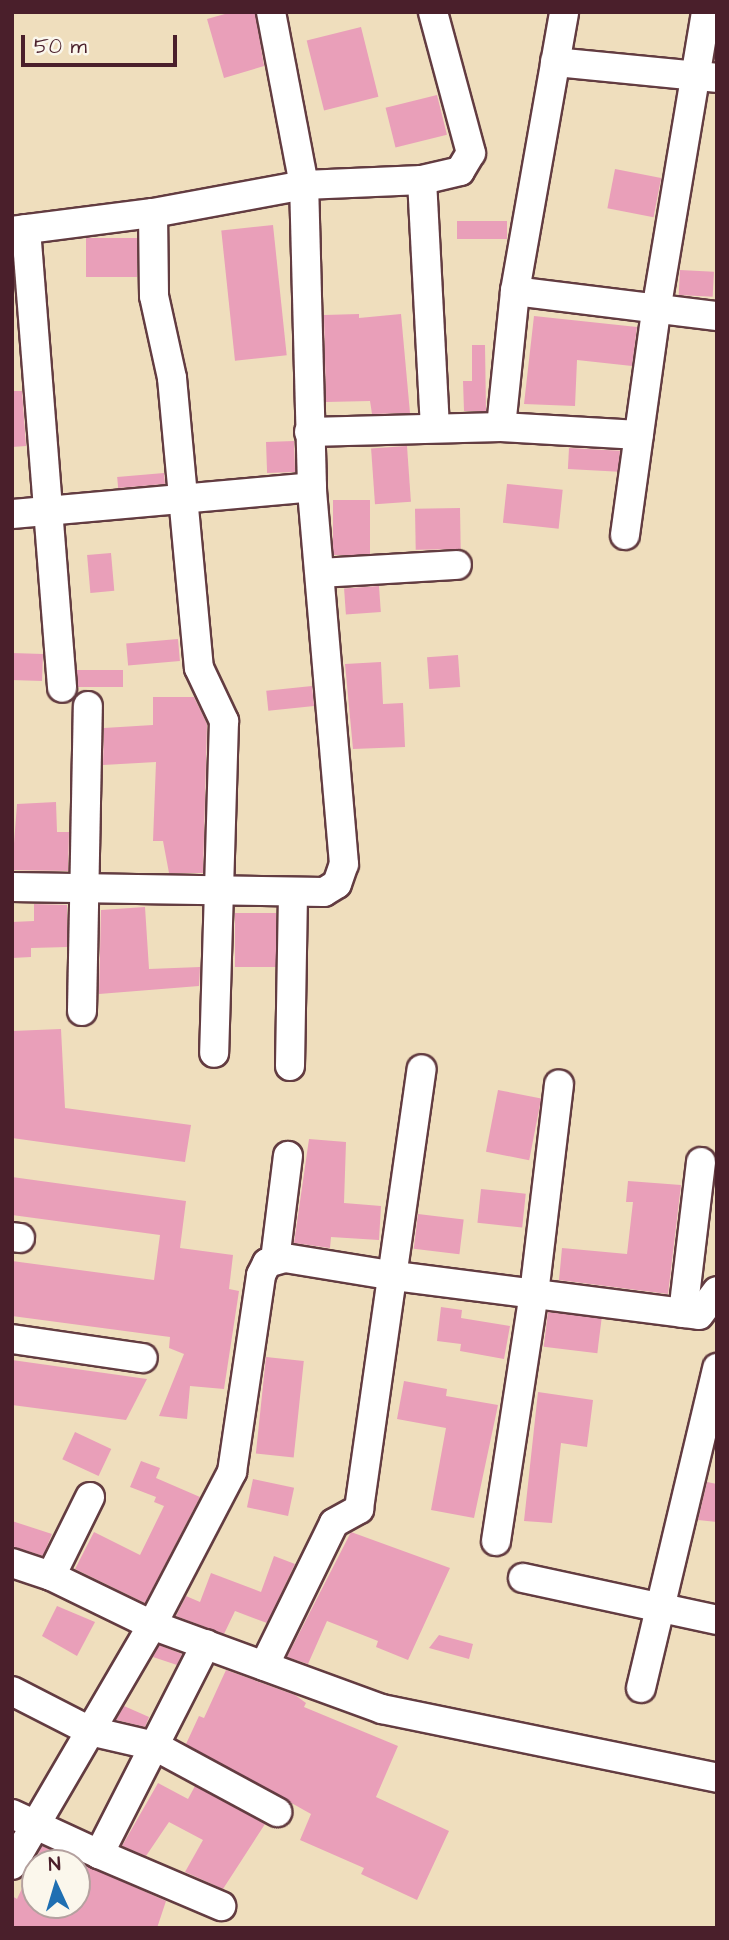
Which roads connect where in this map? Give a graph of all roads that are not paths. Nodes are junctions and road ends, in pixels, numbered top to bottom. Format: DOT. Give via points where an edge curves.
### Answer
graph roads {
  1 [pos="271,12"];
  2 [pos="433,12"];
  3 [pos="564,12"];
  4 [pos="706,12"];
  5 [pos="555,62"];
  6 [pos="706,77"];
  7 [pos="422,180"];
  8 [pos="304,185"];
  9 [pos="153,213"];
  10 [pos="19,230"];
  11 [pos="515,291"];
  12 [pos="656,311"];
  13 [pos="717,316"];
  14 [pos="435,426"];
  15 [pos="501,427"];
  16 [pos="309,432"];
  17 [pos="639,435"];
  18 [pos="312,486"];
  19 [pos="181,498"];
  20 [pos="47,510"];
  21 [pos="12,514"];
  22 [pos="625,535"];
  23 [pos="457,565"];
  24 [pos="321,573"];
  25 [pos="62,688"];
  26 [pos="88,706"];
  27 [pos="12,887"];
  28 [pos="85,888"];
  29 [pos="218,890"];
  30 [pos="293,892"];
  31 [pos="82,1011"];
  32 [pos="214,1053"];
  33 [pos="290,1066"];
  34 [pos="422,1069"];
  35 [pos="559,1084"];
  36 [pos="288,1156"];
  37 [pos="701,1162"];
  38 [pos="275,1260"];
  39 [pos="395,1276"];
  40 [pos="717,1291"];
  41 [pos="534,1294"];
  42 [pos="700,1316"];
  43 [pos="12,1339"];
  44 [pos="143,1358"];
  45 [pos="717,1368"];
  46 [pos="90,1497"];
  47 [pos="496,1541"];
  48 [pos="12,1563"];
  49 [pos="51,1576"];
  50 [pos="523,1578"];
  51 [pos="661,1606"];
  52 [pos="717,1620"];
  53 [pos="152,1625"];
  54 [pos="206,1644"];
  55 [pos="264,1666"];
  56 [pos="641,1688"];
  57 [pos="12,1691"];
  58 [pos="90,1731"];
  59 [pos="155,1746"];
  60 [pos="717,1778"];
  61 [pos="277,1812"];
  62 [pos="23,1819"];
  63 [pos="99,1854"];
  64 [pos="12,1865"];
  65 [pos="221,1906"];
  1 -- 8 [label="street"];
  2 -- 7 [label="street" via="471,153 460,171"];
  3 -- 5 [label="street"];
  4 -- 6 [label="street"];
  5 -- 6 [label="street"];
  5 -- 11 [label="street"];
  6 -- 12 [label="street"];
  7 -- 8 [label="street"];
  7 -- 14 [label="street"];
  8 -- 9 [label="street"];
  8 -- 16 [label="street"];
  9 -- 10 [label="street"];
  9 -- 19 [label="street" via="155,296 172,378"];
  10 -- 20 [label="street"];
  11 -- 12 [label="street"];
  11 -- 15 [label="street"];
  12 -- 13 [label="street"];
  12 -- 17 [label="street"];
  14 -- 15 [label="street"];
  14 -- 16 [label="street"];
  15 -- 17 [label="street"];
  16 -- 18 [label="street"];
  17 -- 22 [label="street"];
  18 -- 19 [label="street"];
  18 -- 24 [label="street"];
  19 -- 20 [label="street"];
  19 -- 29 [label="street" via="199,668 223,721"];
  20 -- 21 [label="street"];
  20 -- 25 [label="street"];
  23 -- 24 [label="street"];
  24 -- 30 [label="street" via="344,864 337,884 324,892"];
  26 -- 28 [label="street"];
  27 -- 28 [label="street"];
  28 -- 29 [label="street"];
  28 -- 31 [label="street"];
  29 -- 30 [label="street"];
  29 -- 32 [label="street"];
  30 -- 33 [label="street"];
  34 -- 39 [label="street"];
  35 -- 41 [label="street"];
  36 -- 38 [label="street"];
  37 -- 42 [label="street"];
  38 -- 39 [label="street"];
  38 -- 53 [label="street" via="267,1263 261,1275 232,1472"];
  39 -- 41 [label="street"];
  39 -- 55 [label="street" via="359,1509 334,1523"];
  40 -- 42 [label="street"];
  41 -- 42 [label="street"];
  41 -- 47 [label="street"];
  43 -- 44 [label="street"];
  45 -- 51 [label="street"];
  46 -- 49 [label="street"];
  48 -- 49 [label="street"];
  49 -- 53 [label="street"];
  50 -- 51 [label="street"];
  51 -- 52 [label="street"];
  51 -- 56 [label="street"];
  53 -- 54 [label="street"];
  53 -- 58 [label="street"];
  54 -- 55 [label="street"];
  54 -- 59 [label="street"];
  55 -- 60 [label="street" via="435,1723"];
  57 -- 58 [label="street"];
  58 -- 59 [label="street"];
  58 -- 62 [label="street"];
  59 -- 61 [label="street"];
  59 -- 63 [label="street"];
  62 -- 63 [label="street"];
  62 -- 64 [label="street"];
  63 -- 65 [label="street"];
}
